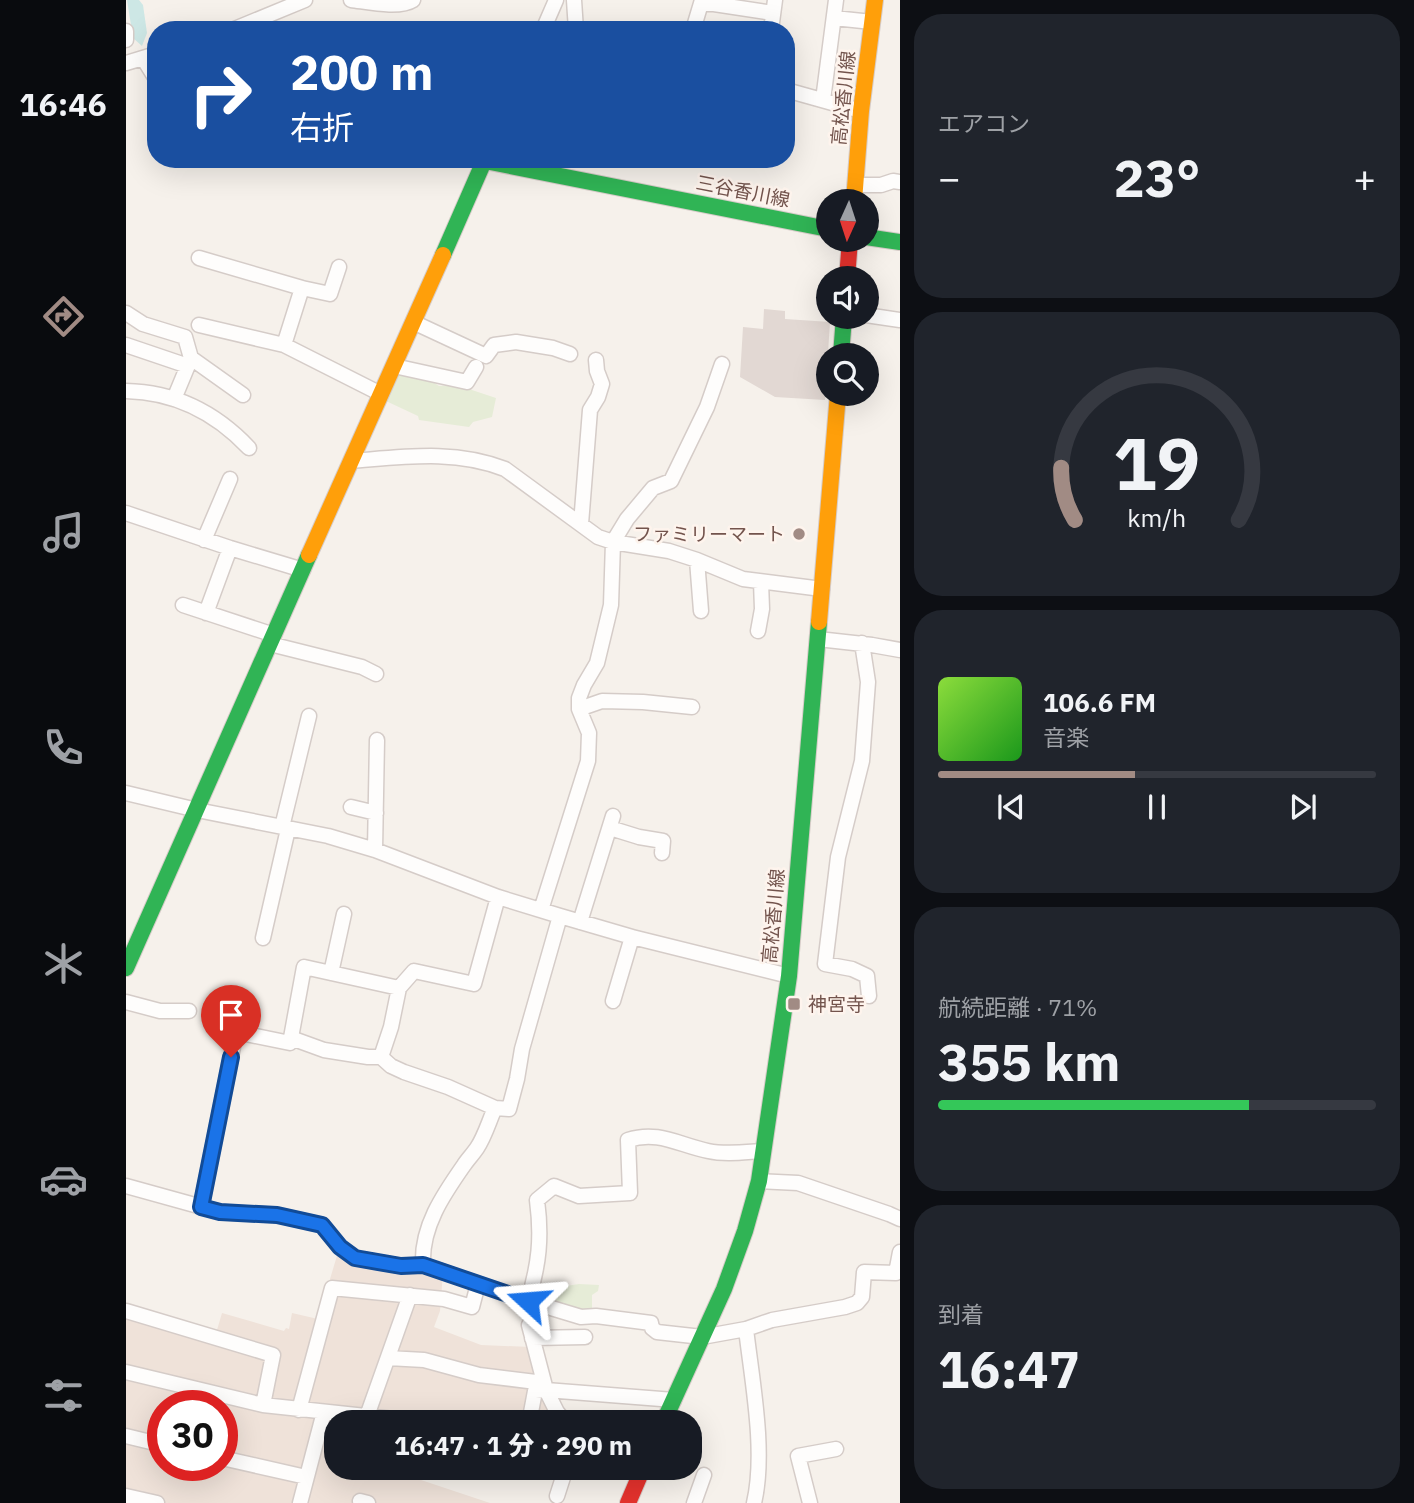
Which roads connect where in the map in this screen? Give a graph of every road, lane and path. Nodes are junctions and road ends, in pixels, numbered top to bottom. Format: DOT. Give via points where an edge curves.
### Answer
graph roads {
  1 [pos="305,0"];
  2 [pos="351,0"];
  3 [pos="413,0"];
  4 [pos="556,0"];
  5 [pos="574,0"];
  6 [pos="836,0"];
  7 [pos="875,0"];
  8 [pos="395,2"];
  9 [pos="701,2"];
  10 [pos="774,7"];
  11 [pos="834,18"];
  12 [pos="254,21"];
  13 [pos="547,21"];
  14 [pos="575,21"];
  15 [pos="696,21"];
  16 [pos="872,22"];
  17 [pos="126,31"];
  18 [pos="126,40"];
  19 [pos="147,57"];
  20 [pos="126,62"];
  21 [pos="795,92"];
  22 [pos="823,100"];
  23 [pos="861,111"];
  24 [pos="481,168"];
  25 [pos="525,168"];
  26 [pos="900,182"];
  27 [pos="855,189"];
  28 [pos="868,189"];
  29 [pos="816,227"];
  30 [pos="879,239"];
  31 [pos="900,242"];
  32 [pos="199,258"];
  33 [pos="339,267"];
  34 [pos="302,288"];
  35 [pos="126,313"];
  36 [pos="879,317"];
  37 [pos="900,320"];
  38 [pos="413,323"];
  39 [pos="199,325"];
  40 [pos="126,345"];
  41 [pos="284,345"];
  42 [pos="570,354"];
  43 [pos="596,360"];
  44 [pos="189,362"];
  45 [pos="722,364"];
  46 [pos="394,366"];
  47 [pos="476,367"];
  48 [pos="126,391"];
  49 [pos="381,394"];
  50 [pos="243,395"];
  51 [pos="174,398"];
  52 [pos="837,406"];
  53 [pos="249,448"];
  54 [pos="351,461"];
  55 [pos="230,479"];
  56 [pos="126,513"];
  57 [pos="581,524"];
  58 [pos="204,540"];
  59 [pos="613,542"];
  60 [pos="230,548"];
  61 [pos="697,560"];
  62 [pos="303,570"];
  63 [pos="761,582"];
  64 [pos="822,589"];
  65 [pos="183,605"];
  66 [pos="701,611"];
  67 [pos="206,613"];
  68 [pos="758,631"];
  69 [pos="818,639"];
  70 [pos="272,640"];
  71 [pos="862,643"];
  72 [pos="900,650"];
  73 [pos="376,674"];
  74 [pos="692,707"];
  75 [pos="579,709"];
  76 [pos="309,716"];
  77 [pos="377,740"];
  78 [pos="126,793"];
  79 [pos="351,807"];
  80 [pos="197,810"];
  81 [pos="376,813"];
  82 [pos="285,828"];
  83 [pos="375,850"];
  84 [pos="662,853"];
  85 [pos="498,897"];
  86 [pos="541,911"];
  87 [pos="344,914"];
  88 [pos="560,916"];
  89 [pos="580,922"];
  90 [pos="632,937"];
  91 [pos="263,938"];
  92 [pos="126,968"];
  93 [pos="331,973"];
  94 [pos="789,976"];
  95 [pos="399,988"];
  96 [pos="869,996"];
  97 [pos="613,1001"];
  98 [pos="126,1002"];
  99 [pos="189,1011"];
  100 [pos="291,1038"];
  101 [pos="381,1057"];
  102 [pos="495,1108"];
  103 [pos="764,1151"];
  104 [pos="759,1181"];
  105 [pos="126,1186"];
  106 [pos="201,1207"];
  107 [pos="900,1219"];
  108 [pos="899,1258"];
  109 [pos="423,1265"];
  110 [pos="478,1284"];
  111 [pos="410,1295"];
  112 [pos="528,1301"];
  113 [pos="126,1311"];
  114 [pos="746,1329"];
  115 [pos="585,1337"];
  116 [pos="702,1337"];
  117 [pos="388,1358"];
  118 [pos="126,1371"];
  119 [pos="545,1387"];
  120 [pos="674,1400"];
  121 [pos="262,1405"];
  122 [pos="299,1410"];
  123 [pos="369,1410"];
  124 [pos="531,1410"];
  125 [pos="558,1410"];
  126 [pos="669,1410"];
  127 [pos="324,1412"];
  128 [pos="126,1436"];
  129 [pos="147,1441"];
  130 [pos="836,1449"];
  131 [pos="238,1462"];
  132 [pos="704,1475"];
  133 [pos="306,1477"];
  134 [pos="562,1480"];
  135 [pos="638,1480"];
  136 [pos="126,1496"];
  137 [pos="557,1496"];
  138 [pos="157,1503"];
  139 [pos="299,1503"];
  140 [pos="628,1503"];
  141 [pos="694,1503"];
  142 [pos="754,1503"];
  143 [pos="810,1503"];
  1 -- 12 [label="street"];
  2 -- 8 [label="street"];
  3 -- 8 [label="street"];
  4 -- 13 [label="street"];
  5 -- 14 [label="street"];
  6 -- 11 [label="street"];
  7 -- 16 [label="main road, 高松香川線"];
  9 -- 10 [label="street"];
  9 -- 15 [label="street"];
  11 -- 16 [label="street"];
  11 -- 22 [label="street"];
  16 -- 23 [label="main road, 高松香川線"];
  17 -- 18 [label="street"];
  19 -- 20 [label="street"];
  21 -- 22 [label="street"];
  22 -- 23 [label="street"];
  23 -- 27 [label="main road, 高松香川線"];
  24 -- 38 [label="main road"];
  25 -- 29 [label="main road, 三谷香川線"];
  26 -- 28 [label="street"];
  30 -- 31 [label="main road"];
  32 -- 34 [label="street"];
  33 -- 34 [label="street" via="330,294"];
  34 -- 41 [label="street"];
  35 -- 44 [label="street" via="143,324 185,337"];
  36 -- 37 [label="street"];
  38 -- 42 [label="street" via="486,356 494,345 516,342"];
  38 -- 46 [label="main road"];
  39 -- 41 [label="street"];
  40 -- 44 [label="street"];
  41 -- 49 [label="street"];
  43 -- 57 [label="street" via="602,384 590,410"];
  44 -- 50 [label="street" via="222,378"];
  44 -- 51 [label="street"];
  45 -- 59 [label="street" via="671,481 653,488"];
  46 -- 47 [label="street" via="467,382"];
  46 -- 49 [label="main road"];
  48 -- 51 [label="street"];
  49 -- 54 [label="main road"];
  51 -- 53 [label="street" via="196,407"];
  52 -- 64 [label="main road, 高松香川線"];
  54 -- 57 [label="street" via="433,455 494,464"];
  54 -- 62 [label="main road"];
  55 -- 58 [label="street"];
  56 -- 58 [label="street"];
  57 -- 59 [label="street"];
  58 -- 60 [label="street"];
  59 -- 61 [label="street"];
  59 -- 75 [label="street" via="611,605 597,663 584,685"];
  60 -- 62 [label="street"];
  60 -- 67 [label="street"];
  61 -- 63 [label="street"];
  61 -- 66 [label="street"];
  62 -- 70 [label="main road"];
  63 -- 64 [label="street"];
  63 -- 68 [label="street"];
  64 -- 69 [label="main road, 高松香川線"];
  65 -- 67 [label="street"];
  67 -- 70 [label="street"];
  69 -- 71 [label="street"];
  69 -- 94 [label="main road, 高松香川線"];
  70 -- 73 [label="street"];
  70 -- 80 [label="main road"];
  71 -- 72 [label="street"];
  71 -- 96 [label="street" via="868,682 862,761 838,857 825,964 867,976"];
  74 -- 75 [label="street" via="602,701"];
  75 -- 86 [label="street" via="589,733 588,761"];
  76 -- 82 [label="street"];
  77 -- 81 [label="street"];
  78 -- 80 [label="street"];
  79 -- 81 [label="street"];
  80 -- 82 [label="street"];
  80 -- 92 [label="main road"];
  81 -- 83 [label="street"];
  82 -- 83 [label="street"];
  82 -- 91 [label="street"];
  83 -- 85 [label="street"];
  84 -- 89 [label="street" via="663,841 639,837 611,822"];
  85 -- 86 [label="street"];
  85 -- 95 [label="street" via="474,984 414,971"];
  86 -- 88 [label="street"];
  87 -- 93 [label="street"];
  88 -- 89 [label="street"];
  88 -- 102 [label="street" via="509,1109"];
  89 -- 90 [label="street"];
  90 -- 94 [label="street"];
  90 -- 97 [label="street"];
  93 -- 95 [label="street"];
  93 -- 100 [label="street" via="304,967"];
  94 -- 103 [label="main road, 高松香川線"];
  95 -- 101 [label="street"];
  98 -- 99 [label="street" via="160,1011"];
  100 -- 101 [label="street" via="324,1050"];
  100 -- 106 [label="street" via="290,1043 236,1032"];
  101 -- 102 [label="street" via="404,1072"];
  102 -- 109 [label="street" via="478,1147 436,1208 422,1253"];
  103 -- 104 [label="main road, 高松香川線"];
  103 -- 112 [label="street" via="709,1151 640,1136 628,1140 630,1193 579,1196 554,1186 537,1199 540,1241"];
  104 -- 107 [label="street" via="798,1183"];
  104 -- 116 [label="main road, 高松香川線" via="724,1289"];
  105 -- 106 [label="street"];
  106 -- 109 [label="street" via="322,1225 355,1258"];
  108 -- 114 [label="street" via="897,1273 864,1272 858,1303"];
  109 -- 110 [label="street"];
  110 -- 111 [label="street" via="472,1307"];
  110 -- 112 [label="street"];
  111 -- 117 [label="street"];
  111 -- 122 [label="street" via="332,1288"];
  112 -- 116 [label="street" via="580,1317 596,1315 651,1324 657,1332"];
  113 -- 121 [label="street" via="273,1355"];
  114 -- 116 [label="street"];
  114 -- 142 [label="street" via="758,1460"];
  115 -- 119 [label="street" via="531,1331"];
  116 -- 120 [label="main road, 高松香川線"];
  117 -- 119 [label="street" via="424,1360"];
  117 -- 123 [label="street"];
  118 -- 121 [label="street"];
  119 -- 120 [label="street"];
  119 -- 124 [label="street" via="535,1391"];
  119 -- 125 [label="street"];
  120 -- 126 [label="main road, 高松香川線"];
  121 -- 122 [label="street"];
  122 -- 127 [label="street"];
  127 -- 133 [label="street"];
  128 -- 129 [label="street"];
  130 -- 143 [label="street" via="798,1457"];
  131 -- 133 [label="street"];
  132 -- 141 [label="street"];
  133 -- 139 [label="street"];
  134 -- 137 [label="street"];
  135 -- 140 [label="main road"];
  136 -- 138 [label="street"];
}
